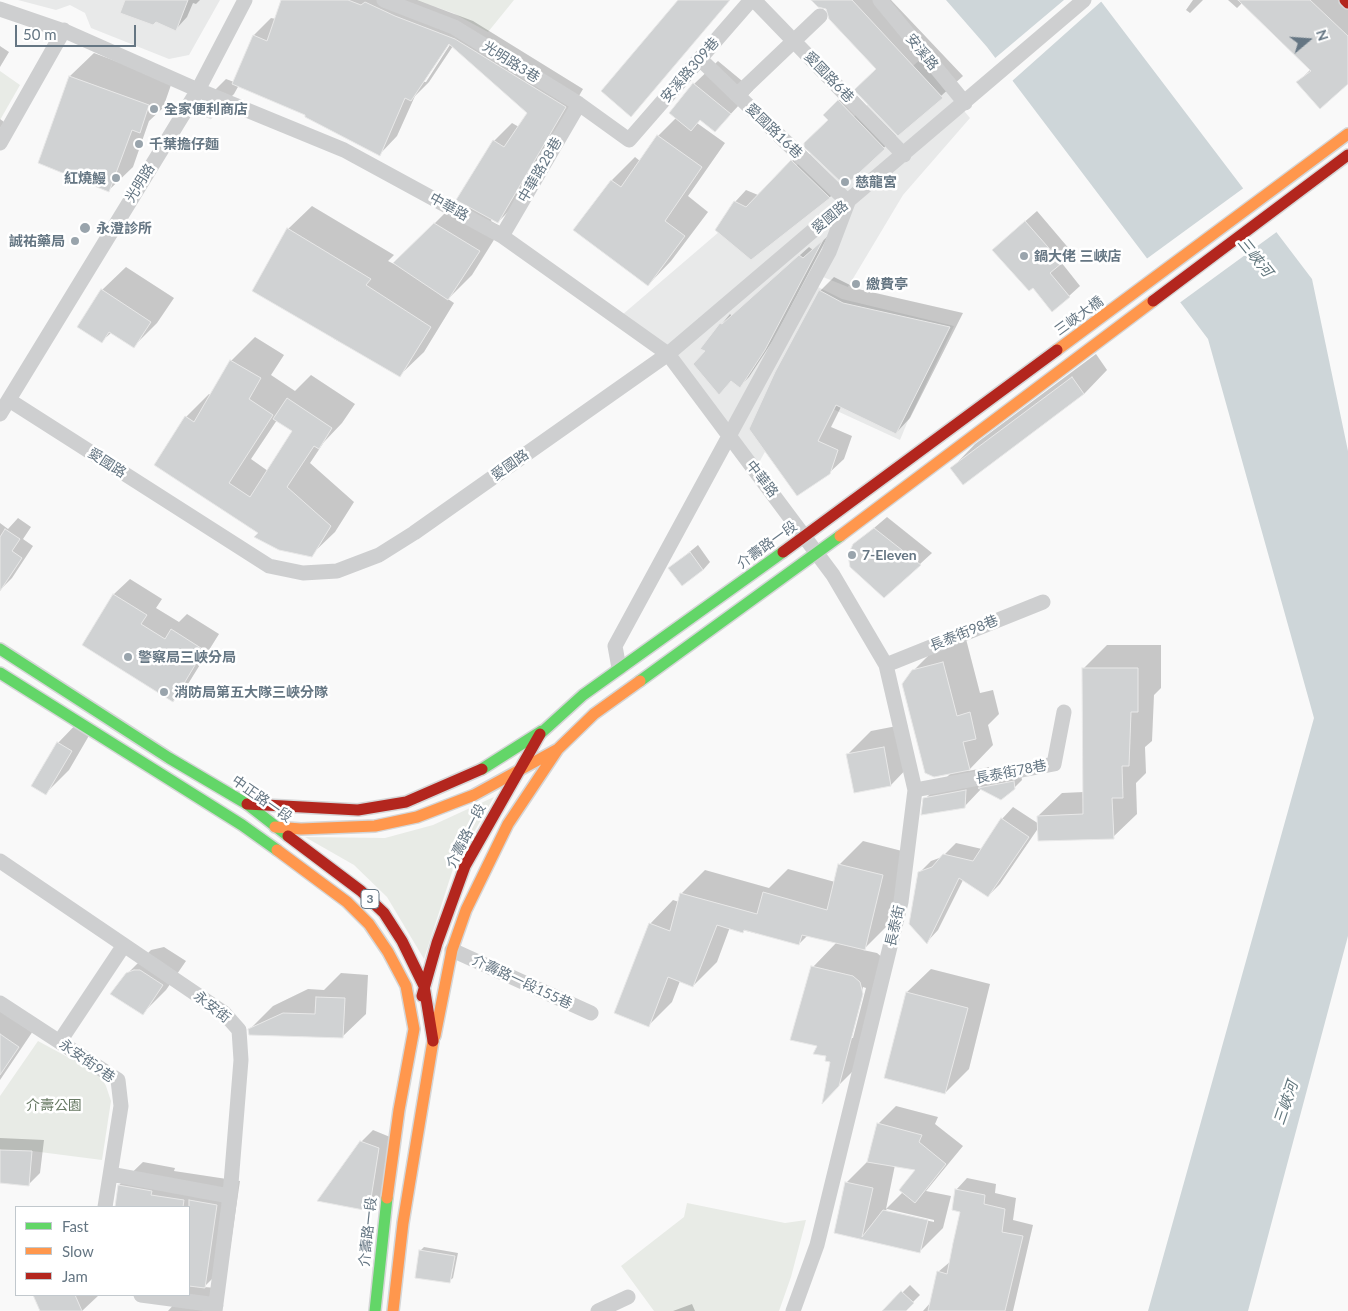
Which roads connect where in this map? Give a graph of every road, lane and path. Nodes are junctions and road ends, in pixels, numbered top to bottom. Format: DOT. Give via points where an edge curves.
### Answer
graph roads {
  1 [pos="245,0"];
  2 [pos="384,0"];
  3 [pos="752,0"];
  4 [pos="880,0"];
  5 [pos="1084,0"];
  6 [pos="1345,0"];
  7 [pos="1348,3"];
  8 [pos="0,9"];
  9 [pos="820,16"];
  10 [pos="64,30"];
  11 [pos="794,41"];
  12 [pos="700,59"];
  13 [pos="198,90"];
  14 [pos="737,95"];
  15 [pos="579,104"];
  16 [pos="965,104"];
  17 [pos="1348,134"];
  18 [pos="629,140"];
  19 [pos="0,143"];
  20 [pos="904,154"];
  21 [pos="1348,155"];
  22 [pos="848,202"];
  23 [pos="502,236"];
  24 [pos="668,354"];
  25 [pos="9,400"];
  26 [pos="0,414"];
  27 [pos="728,435"];
  28 [pos="826,521"];
  29 [pos="806,535"];
  30 [pos="818,551"];
  31 [pos="1043,602"];
  32 [pos="0,649"];
  33 [pos="886,664"];
  34 [pos="620,668"];
  35 [pos="0,674"];
  36 [pos="57,686"];
  37 [pos="46,703"];
  38 [pos="1064,712"];
  39 [pos="542,731"];
  40 [pos="558,749"];
  41 [pos="518,771"];
  42 [pos="915,790"];
  43 [pos="247,804"];
  44 [pos="242,825"];
  45 [pos="278,827"];
  46 [pos="0,860"];
  47 [pos="124,946"];
  48 [pos="452,950"];
  49 [pos="424,986"];
  50 [pos="0,1003"];
  51 [pos="591,1014"];
  52 [pos="414,1030"];
  53 [pos="434,1038"];
  54 [pos="60,1041"];
  55 [pos="111,1174"];
  56 [pos="230,1196"];
  57 [pos="105,1206"];
  58 [pos="147,1296"];
  59 [pos="628,1297"];
  60 [pos="216,1308"];
  61 [pos="375,1311"];
  62 [pos="393,1311"];
  63 [pos="598,1311"];
  64 [pos="793,1311"];
  1 -- 13 [label="street, 光明路"];
  2 -- 15 [label="street, 光明路3巷" via="454,27"];
  3 -- 11 [label="street, 愛國路6巷"];
  3 -- 12 [label="street, 安溪路309巷"];
  4 -- 16 [label="street, 安溪路"];
  5 -- 16 [label="street, 愛國路"];
  6 -- 7 [label="main road"];
  8 -- 10 [label="street, 中華路"];
  9 -- 11 [label="street"];
  10 -- 13 [label="street, 中華路"];
  10 -- 19 [label="street"];
  11 -- 14 [label="street"];
  11 -- 20 [label="street, 愛國路6巷"];
  12 -- 14 [label="street, 愛國路16巷"];
  12 -- 18 [label="street, 安溪路309巷"];
  13 -- 23 [label="street, 中華路" via="344,150"];
  13 -- 25 [label="street, 光明路"];
  14 -- 22 [label="street, 愛國路16巷"];
  15 -- 18 [label="street, 光明路3巷"];
  15 -- 23 [label="street, 中華路28巷"];
  16 -- 20 [label="street, 愛國路"];
  17 -- 28 [label="main road, 三峽大橋"];
  20 -- 22 [label="street, 愛國路"];
  21 -- 30 [label="main road"];
  22 -- 24 [label="street, 愛國路"];
  22 -- 27 [label="street" via="830,252"];
  23 -- 24 [label="street, 中華路"];
  24 -- 25 [label="street, 愛國路" via="414,533 379,555 337,571 303,573 269,566"];
  24 -- 27 [label="street, 中華路"];
  25 -- 26 [label="street, 光明路"];
  27 -- 29 [label="street, 中華路"];
  27 -- 34 [label="street" via="615,646"];
  28 -- 29 [label="main road, 介壽路一段"];
  29 -- 30 [label="street, 中華路"];
  29 -- 34 [label="main road, 介壽路一段"];
  30 -- 33 [label="street, 長泰街"];
  30 -- 40 [label="main road" via="594,714"];
  31 -- 33 [label="street, 長泰街98巷"];
  32 -- 36 [label="main road, 中正路一段 / 3"];
  33 -- 42 [label="street, 長泰街"];
  34 -- 39 [label="main road, 介壽路一段"];
  35 -- 37 [label="main road, 3"];
  36 -- 37 [label="main road"];
  36 -- 43 [label="main road, 中正路一段 / 3"];
  37 -- 44 [label="main road, 3"];
  38 -- 42 [label="street, 長泰街78巷" via="1054,764"];
  39 -- 41 [label="main road, 介壽路一段"];
  39 -- 43 [label="main road" via="466,778 406,802 358,810"];
  40 -- 41 [label="main road"];
  40 -- 48 [label="main road" via="508,824 466,910"];
  41 -- 45 [label="main road" via="474,795 401,821 340,829"];
  41 -- 49 [label="main road, 介壽路一段" via="465,866"];
  42 -- 64 [label="street, 長泰街" via="901,902 817,1245"];
  43 -- 45 [label="main road, 中正路一段 / 3"];
  44 -- 45 [label="main road"];
  44 -- 52 [label="main road, 3" via="347,902 369,924 406,986"];
  45 -- 49 [label="main road, 中正路一段 / 3" via="361,891 384,913"];
  46 -- 47 [label="street, 永安街"];
  47 -- 54 [label="street"];
  47 -- 56 [label="street, 永安街" via="224,1013 239,1030 241,1060"];
  48 -- 51 [label="street, 介壽路一段155巷"];
  48 -- 53 [label="main road"];
  49 -- 52 [label="main road, 介壽路一段"];
  49 -- 53 [label="main road, 中正路一段 / 3"];
  50 -- 54 [label="street, 永安街9巷"];
  52 -- 61 [label="main road, 介壽路一段 / 3" via="399,1110"];
  53 -- 62 [label="main road, 3" via="403,1223"];
  54 -- 55 [label="street, 永安街9巷" via="118,1080 122,1106"];
  55 -- 56 [label="street"];
  55 -- 57 [label="street, 永安街9巷"];
  56 -- 60 [label="street, 永安街"];
  58 -- 60 [label="street"];
  59 -- 63 [label="street"];
}
